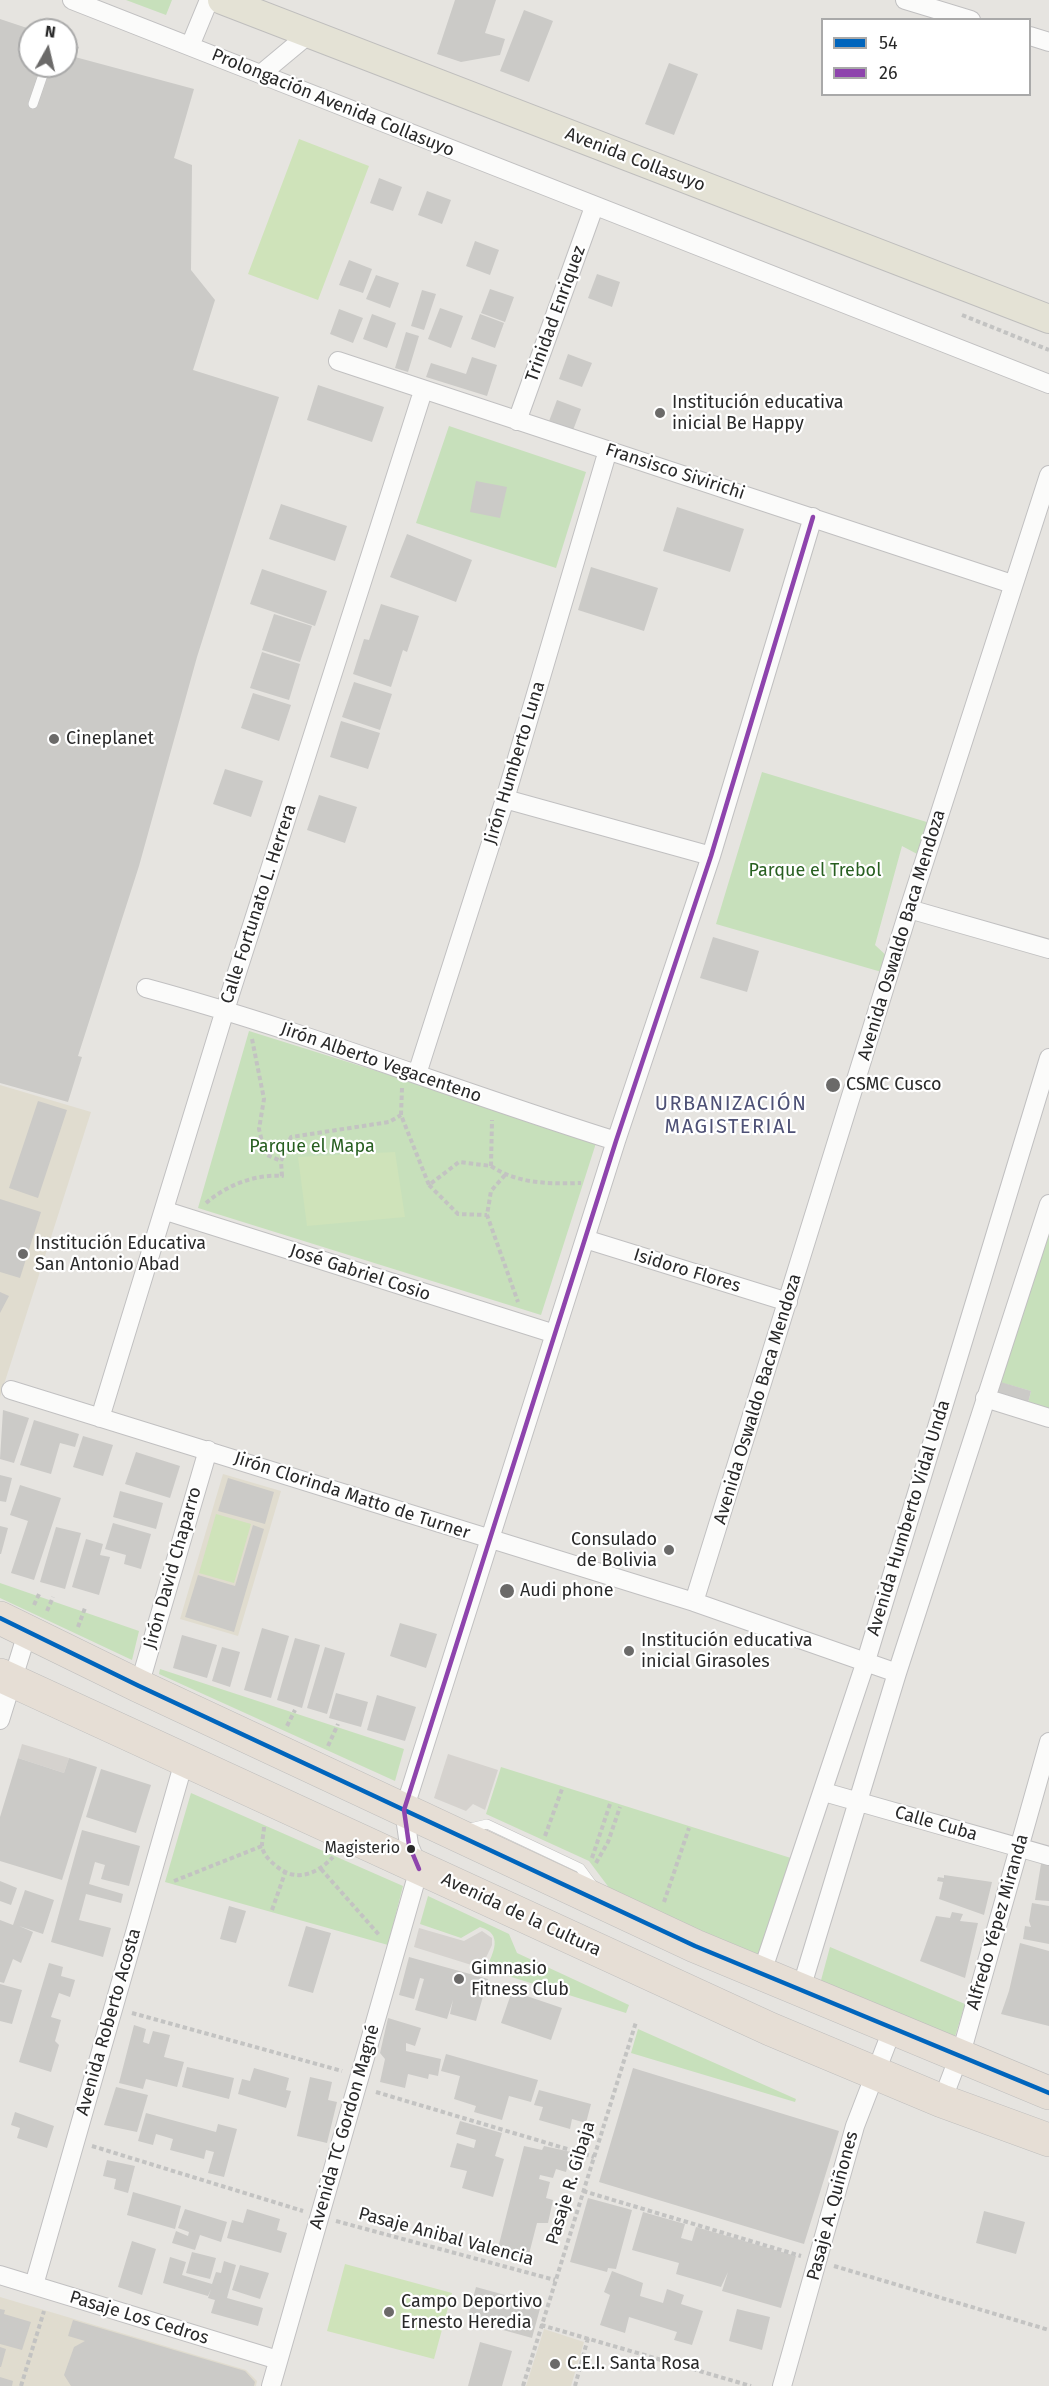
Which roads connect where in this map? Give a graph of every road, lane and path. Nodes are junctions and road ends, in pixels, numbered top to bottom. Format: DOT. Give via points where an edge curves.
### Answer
graph roads {
  1 [pos="72,0"];
  2 [pos="209,0"];
  3 [pos="222,0"];
  4 [pos="904,0"];
  5 [pos="964,18"];
  6 [pos="309,34"];
  7 [pos="1031,37"];
  8 [pos="1049,42"];
  9 [pos="189,46"];
  10 [pos="261,74"];
  11 [pos="42,78"];
  12 [pos="33,104"];
  13 [pos="594,207"];
  14 [pos="1049,319"];
  15 [pos="338,361"];
  16 [pos="1049,384"];
  17 [pos="423,391"];
  18 [pos="517,421"];
  19 [pos="608,450"];
  20 [pos="1049,475"];
  21 [pos="813,517"];
  22 [pos="1012,584"];
  23 [pos="505,799"];
  24 [pos="711,856"];
  25 [pos="909,909"];
  26 [pos="1049,950"];
  27 [pos="146,988"];
  28 [pos="225,1010"];
  29 [pos="251,1033"];
  30 [pos="1049,1058"];
  31 [pos="410,1078"];
  32 [pos="492,1112"];
  33 [pos="401,1115"];
  34 [pos="616,1141"];
  35 [pos="281,1161"];
  36 [pos="490,1166"];
  37 [pos="505,1175"];
  38 [pos="581,1183"];
  39 [pos="429,1185"];
  40 [pos="1049,1204"];
  41 [pos="200,1207"];
  42 [pos="166,1211"];
  43 [pos="487,1215"];
  44 [pos="585,1239"];
  45 [pos="788,1302"];
  46 [pos="519,1306"];
  47 [pos="555,1334"];
  48 [pos="11,1390"];
  49 [pos="985,1398"];
  50 [pos="100,1418"];
  51 [pos="1049,1418"];
  52 [pos="208,1450"];
  53 [pos="490,1540"];
  54 [pos="53,1597"];
  55 [pos="694,1602"];
  56 [pos="85,1608"];
  57 [pos="24,1623"];
  58 [pos="76,1635"];
  59 [pos="866,1661"];
  60 [pos="897,1673"];
  61 [pos="6,1677"];
  62 [pos="139,1686"];
  63 [pos="295,1710"];
  64 [pos="1,1715"];
  65 [pos="338,1724"];
  66 [pos="283,1733"];
  67 [pos="1049,1742"];
  68 [pos="325,1752"];
  69 [pos="185,1758"];
  70 [pos="562,1789"];
  71 [pos="824,1792"];
  72 [pos="857,1801"];
  73 [pos="610,1804"];
  74 [pos="620,1807"];
  75 [pos="404,1810"];
  76 [pos="264,1827"];
  77 [pos="689,1828"];
  78 [pos="545,1837"];
  79 [pos="262,1846"];
  80 [pos="1018,1847"];
  81 [pos="1049,1856"];
  82 [pos="333,1857"];
  83 [pos="592,1858"];
  84 [pos="596,1863"];
  85 [pos="321,1869"];
  86 [pos="419,1869"];
  87 [pos="285,1872"];
  88 [pos="174,1881"];
  89 [pos="272,1910"];
  90 [pos="661,1910"];
  91 [pos="386,1943"];
  92 [pos="761,1975"];
  93 [pos="800,1992"];
  94 [pos="129,2012"];
  95 [pos="636,2022"];
  96 [pos="892,2030"];
  97 [pos="960,2056"];
  98 [pos="875,2073"];
  99 [pos="352,2074"];
  100 [pos="366,2089"];
  101 [pos="1049,2093"];
  102 [pos="942,2101"];
  103 [pos="1049,2140"];
  104 [pos="90,2145"];
  105 [pos="594,2157"];
  106 [pos="320,2216"];
  107 [pos="0,2275"];
  108 [pos="555,2280"];
  109 [pos="34,2285"];
  110 [pos="44,2312"];
  111 [pos="541,2325"];
  112 [pos="588,2338"];
  113 [pos="278,2360"];
  114 [pos="21,2386"];
  115 [pos="271,2386"];
  116 [pos="523,2386"];
  117 [pos="575,2386"];
  118 [pos="751,2386"];
  119 [pos="782,2386"];
  1 -- 9 [label="street, Prolongación Avenida Collasuyo"];
  2 -- 9 [label="street"];
  3 -- 6 [label="main road, Avenida Collasuyo"];
  4 -- 5 [label="street"];
  6 -- 10 [label="street"];
  6 -- 14 [label="main road, Avenida Collasuyo"];
  7 -- 8 [label="street"];
  9 -- 10 [label="street, Prolongación Avenida Collasuyo"];
  10 -- 13 [label="street, Prolongación Avenida Collasuyo"];
  11 -- 12 [label="lane"];
  13 -- 16 [label="street, Prolongación Avenida Collasuyo"];
  13 -- 18 [label="street, Trinidad Enriquez"];
  15 -- 17 [label="street, Fransisco Sivirichi"];
  17 -- 18 [label="street, Fransisco Sivirichi"];
  17 -- 28 [label="street, Calle Fortunato L. Herrera"];
  18 -- 19 [label="street, Fransisco Sivirichi"];
  19 -- 21 [label="street, Fransisco Sivirichi"];
  19 -- 23 [label="street, Jirón Humberto Luna"];
  20 -- 22 [label="street, Avenida Oswaldo Baca Mendoza"];
  21 -- 22 [label="street, Fransisco Sivirichi"];
  21 -- 24 [label="street"];
  22 -- 25 [label="street, Avenida Oswaldo Baca Mendoza"];
  23 -- 24 [label="street"];
  23 -- 31 [label="street, Jirón Humberto Luna"];
  24 -- 34 [label="street"];
  25 -- 26 [label="street"];
  25 -- 45 [label="street, Avenida Oswaldo Baca Mendoza"];
  27 -- 28 [label="street, Jirón Alberto Vegacenteno"];
  28 -- 31 [label="street, Jirón Alberto Vegacenteno"];
  28 -- 42 [label="street, Calle Fortunato L. Herrera"];
  29 -- 35 [label="path" via="264,1099 259,1129 264,1154"];
  30 -- 59 [label="street, Avenida Humberto Vidal Unda"];
  31 -- 33 [label="path"];
  31 -- 34 [label="street, Jirón Alberto Vegacenteno"];
  32 -- 36 [label="path"];
  33 -- 35 [label="path" via="389,1122 291,1137"];
  33 -- 39 [label="path"];
  34 -- 44 [label="street"];
  35 -- 41 [label="path" via="282,1176 267,1175 221,1190"];
  36 -- 37 [label="path"];
  36 -- 39 [label="path" via="459,1162"];
  37 -- 38 [label="path" via="522,1181"];
  37 -- 43 [label="path" via="491,1191"];
  39 -- 43 [label="path" via="458,1214"];
  40 -- 49 [label="street, Avenida Humberto Vidal Unda"];
  42 -- 47 [label="street, José Gabriel Cosio"];
  42 -- 50 [label="street, Calle Fortunato L. Herrera"];
  43 -- 46 [label="path"];
  44 -- 45 [label="street, Isidoro Flores"];
  44 -- 47 [label="street"];
  45 -- 55 [label="street, Avenida Oswaldo Baca Mendoza"];
  47 -- 53 [label="street"];
  48 -- 50 [label="street, Jirón Clorinda Matto de Turner"];
  49 -- 51 [label="street"];
  49 -- 60 [label="street, Avenida Humberto Vidal Unda"];
  50 -- 52 [label="street, Jirón Clorinda Matto de Turner"];
  52 -- 53 [label="street, Jirón Clorinda Matto de Turner"];
  52 -- 62 [label="street, Jirón David Chaparro"];
  53 -- 55 [label="street, Jirón Clorinda Matto de Turner"];
  53 -- 75 [label="street"];
  54 -- 57 [label="path"];
  55 -- 59 [label="street, Jirón Clorinda Matto de Turner"];
  56 -- 58 [label="path"];
  57 -- 61 [label="street"];
  57 -- 62 [label="highway"];
  59 -- 60 [label="street, Jirón Clorinda Matto de Turner"];
  59 -- 71 [label="street, Avenida Humberto Vidal Unda"];
  60 -- 72 [label="street, Avenida Humberto Vidal Unda"];
  61 -- 64 [label="street"];
  61 -- 69 [label="highway, Avenida de la Cultura"];
  62 -- 75 [label="highway"];
  63 -- 66 [label="path"];
  65 -- 68 [label="path"];
  67 -- 80 [label="street, Alfredo Yépez Miranda"];
  69 -- 86 [label="highway, Avenida de la Cultura"];
  69 -- 109 [label="street, Avenida Roberto Acosta"];
  70 -- 78 [label="path"];
  71 -- 72 [label="street, Calle Cuba"];
  71 -- 92 [label="street, Avenida Humberto Vidal Unda"];
  72 -- 80 [label="street, Calle Cuba"];
  72 -- 93 [label="street, Avenida Humberto Vidal Unda"];
  73 -- 83 [label="path"];
  74 -- 84 [label="path"];
  75 -- 86 [label="street" via="409,1845"];
  75 -- 92 [label="highway"];
  76 -- 79 [label="path"];
  77 -- 90 [label="path"];
  79 -- 87 [label="path" via="266,1857"];
  79 -- 88 [label="path"];
  80 -- 81 [label="street, Calle Cuba"];
  80 -- 97 [label="street, Alfredo Yépez Miranda"];
  82 -- 85 [label="path"];
  85 -- 87 [label="path" via="298,1876"];
  85 -- 91 [label="path"];
  86 -- 98 [label="highway, Avenida de la Cultura"];
  86 -- 106 [label="street, Avenida TC Gordon Magné"];
  87 -- 89 [label="path"];
  92 -- 93 [label="highway"];
  93 -- 96 [label="highway"];
  94 -- 99 [label="path"];
  95 -- 105 [label="path, Pasaje R. Gibaja"];
  96 -- 97 [label="highway"];
  96 -- 98 [label="street, Pasaje A. Quiñones"];
  97 -- 101 [label="highway"];
  97 -- 102 [label="street, Alfredo Yépez Miranda"];
  98 -- 102 [label="highway, Avenida de la Cultura"];
  98 -- 119 [label="street, Pasaje A. Quiñones" via="855,2126"];
  100 -- 105 [label="path"];
  102 -- 103 [label="highway, Avenida de la Cultura"];
  104 -- 106 [label="path, Pasaje Anibal Valencia"];
  105 -- 108 [label="path, Pasaje R. Gibaja"];
  106 -- 108 [label="path, Pasaje Anibal Valencia"];
  106 -- 113 [label="street, Avenida TC Gordon Magné"];
  107 -- 109 [label="street, Pasaje Los Cedros"];
  108 -- 111 [label="path, Pasaje R. Gibaja"];
  109 -- 113 [label="street, Pasaje Los Cedros"];
  110 -- 114 [label="path"];
  111 -- 112 [label="path"];
  111 -- 116 [label="path, Pasaje R. Gibaja"];
  112 -- 117 [label="path"];
  112 -- 118 [label="path"];
  113 -- 115 [label="street, Avenida TC Gordon Magné"];
}
